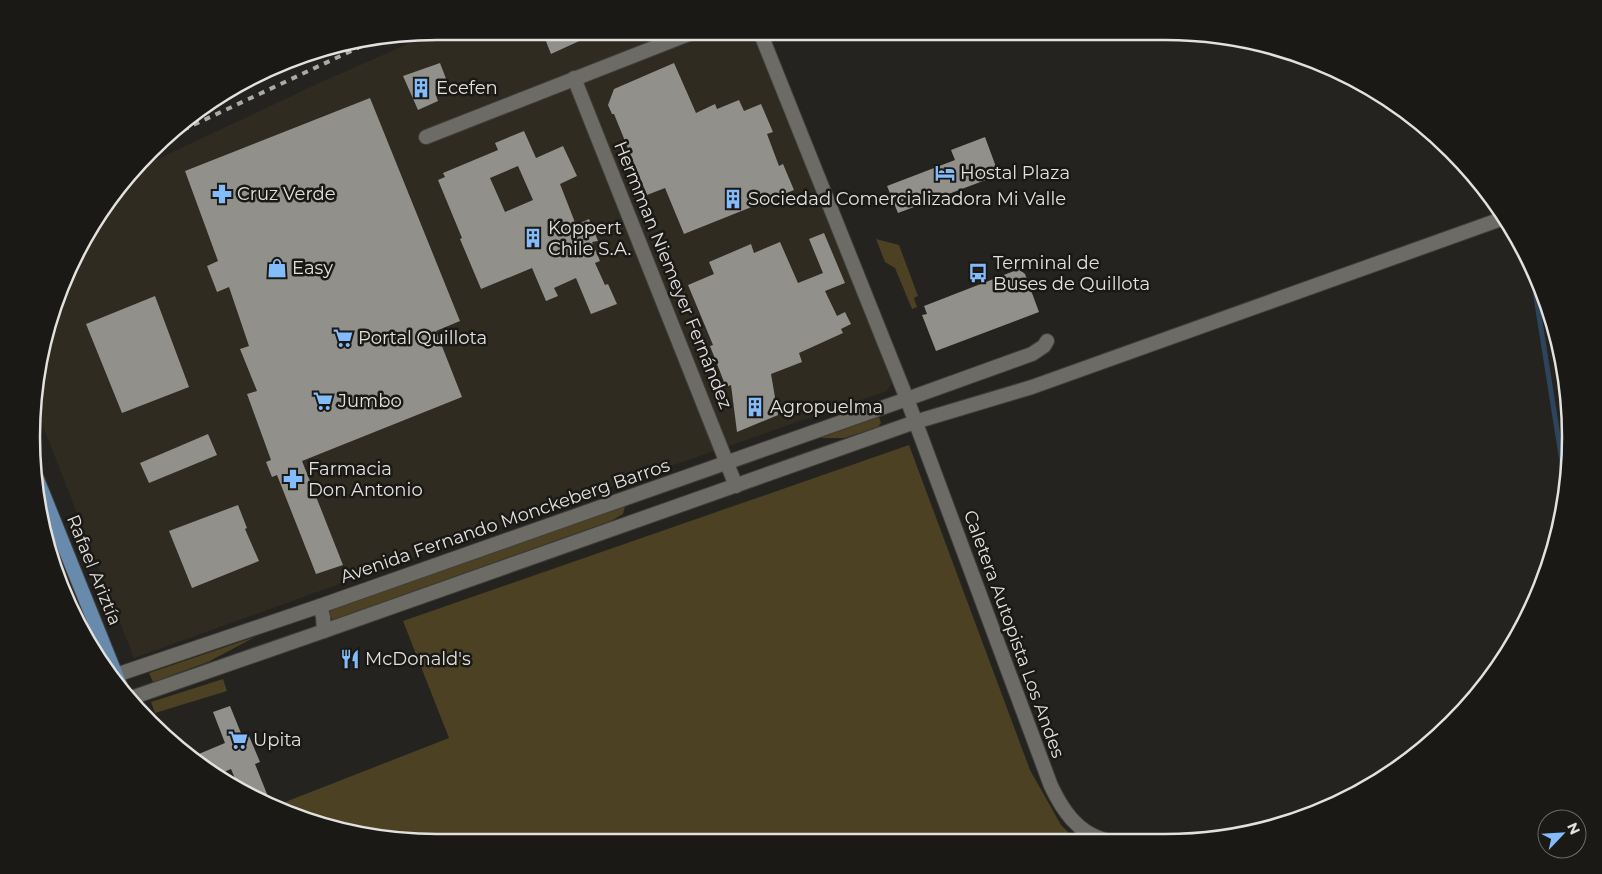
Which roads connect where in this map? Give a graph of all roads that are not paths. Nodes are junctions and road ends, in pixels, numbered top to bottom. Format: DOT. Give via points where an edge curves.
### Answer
graph roads {
  1 [pos="673,40"];
  2 [pos="763,40"];
  3 [pos="574,78"];
  4 [pos="426,136"];
  5 [pos="1498,220"];
  6 [pos="1047,341"];
  7 [pos="907,399"];
  8 [pos="915,422"];
  9 [pos="727,463"];
  10 [pos="736,486"];
  11 [pos="44,496"];
  12 [pos="320,606"];
  13 [pos="324,631"];
  14 [pos="112,665"];
  15 [pos="122,679"];
  16 [pos="136,695"];
  17 [pos="1091,834"];
  1 -- 3 [label="street"];
  2 -- 7 [label="street, Caletera Autopista Los Andes"];
  3 -- 4 [label="street"];
  3 -- 9 [label="street, Hermman Niemeyer Fernández"];
  5 -- 8 [label="street" via="1032,387"];
  6 -- 7 [label="street, Avenida Fernando Monckeberg Barros" via="1032,354"];
  7 -- 8 [label="street, Caletera Autopista Los Andes"];
  7 -- 9 [label="street, Avenida Fernando Monckeberg Barros"];
  8 -- 10 [label="street"];
  8 -- 17 [label="street, Caletera Autopista Los Andes" via="1050,786 1072,820"];
  9 -- 10 [label="street, Hermman Niemeyer Fernández"];
  9 -- 12 [label="street, Avenida Fernando Monckeberg Barros"];
  10 -- 13 [label="street"];
  11 -- 14 [label="main road, Rafael Ariztía"];
  12 -- 13 [label="street"];
  12 -- 15 [label="street, Avenida Fernando Monckeberg Barros"];
  13 -- 16 [label="street"];
}
